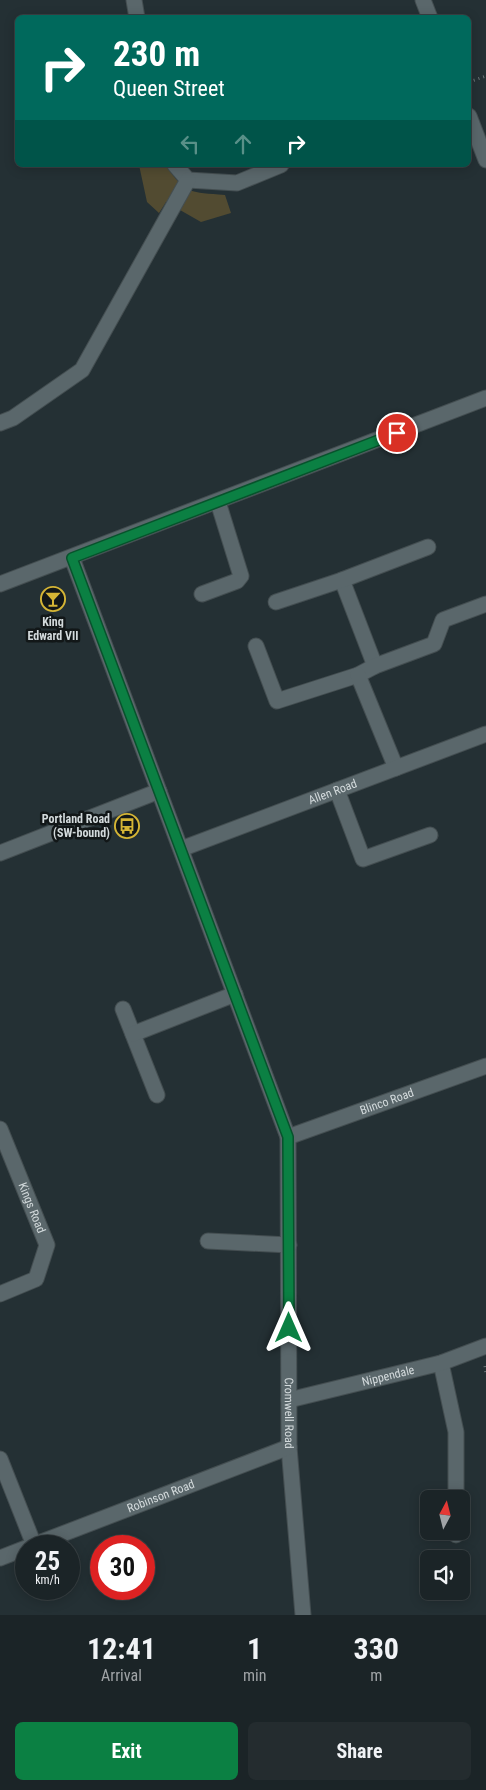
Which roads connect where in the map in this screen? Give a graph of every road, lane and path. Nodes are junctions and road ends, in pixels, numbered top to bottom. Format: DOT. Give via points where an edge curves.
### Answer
graph roads {
  1 [pos="134,0"];
  2 [pos="424,0"];
  3 [pos="136,15"];
  4 [pos="429,15"];
  5 [pos="486,76"];
  6 [pos="471,81"];
  7 [pos="471,121"];
  8 [pos="486,160"];
  9 [pos="177,167"];
  10 [pos="276,167"];
  11 [pos="188,180"];
  12 [pos="486,398"];
  13 [pos="0,423"];
  14 [pos="218,502"];
  15 [pos="428,547"];
  16 [pos="72,558"];
  17 [pos="342,580"];
  18 [pos="0,584"];
  19 [pos="202,594"];
  20 [pos="276,602"];
  21 [pos="486,604"];
  22 [pos="256,646"];
  23 [pos="375,666"];
  24 [pos="358,675"];
  25 [pos="486,734"];
  26 [pos="396,768"];
  27 [pos="337,790"];
  28 [pos="160,791"];
  29 [pos="430,835"];
  30 [pos="181,849"];
  31 [pos="0,853"];
  32 [pos="235,994"];
  33 [pos="123,1009"];
  34 [pos="133,1034"];
  35 [pos="486,1066"];
  36 [pos="157,1095"];
  37 [pos="0,1129"];
  38 [pos="288,1137"];
  39 [pos="208,1241"];
  40 [pos="289,1245"];
  41 [pos="0,1294"];
  42 [pos="486,1346"];
  43 [pos="440,1363"];
  44 [pos="289,1400"];
  45 [pos="289,1447"];
  46 [pos="0,1459"];
  47 [pos="456,1490"];
  48 [pos="27,1535"];
  49 [pos="60,1535"];
  50 [pos="15,1552"];
  51 [pos="0,1558"];
  52 [pos="304,1615"];
  1 -- 3 [label="street"];
  2 -- 4 [label="street"];
  5 -- 6 [label="path"];
  7 -- 8 [label="street"];
  9 -- 11 [label="street"];
  10 -- 11 [label="street" via="237,183"];
  11 -- 13 [label="street" via="82,370 13,418"];
  12 -- 14 [label="street"];
  14 -- 16 [label="street"];
  14 -- 19 [label="street" via="242,576 237,581"];
  15 -- 17 [label="street"];
  16 -- 18 [label="street"];
  16 -- 28 [label="street, Cromwell Road"];
  17 -- 20 [label="street"];
  17 -- 23 [label="street"];
  21 -- 23 [label="street" via="443,620 434,644"];
  22 -- 24 [label="street" via="276,701"];
  23 -- 24 [label="street"];
  24 -- 26 [label="street"];
  25 -- 26 [label="street, Allen Road"];
  26 -- 27 [label="street, Allen Road"];
  27 -- 29 [label="street" via="363,859"];
  27 -- 30 [label="street, Allen Road"];
  28 -- 30 [label="street, Cromwell Road"];
  28 -- 31 [label="street"];
  30 -- 32 [label="street, Cromwell Road"];
  32 -- 34 [label="street"];
  32 -- 38 [label="street, Cromwell Road"];
  33 -- 34 [label="street"];
  34 -- 36 [label="street"];
  35 -- 38 [label="street, Blinco Road"];
  37 -- 41 [label="street, Kings Road" via="46,1245 36,1279"];
  38 -- 40 [label="street, Cromwell Road"];
  39 -- 40 [label="street"];
  40 -- 44 [label="street, Cromwell Road"];
  42 -- 43 [label="street, Nippendale"];
  43 -- 44 [label="street, Nippendale"];
  43 -- 47 [label="street" via="456,1432"];
  44 -- 45 [label="street, Cromwell Road"];
  45 -- 49 [label="street, Robinson Road"];
  45 -- 52 [label="street, Cromwell Road"];
  46 -- 48 [label="street"];
  50 -- 51 [label="street, Robinson Road"];
}
